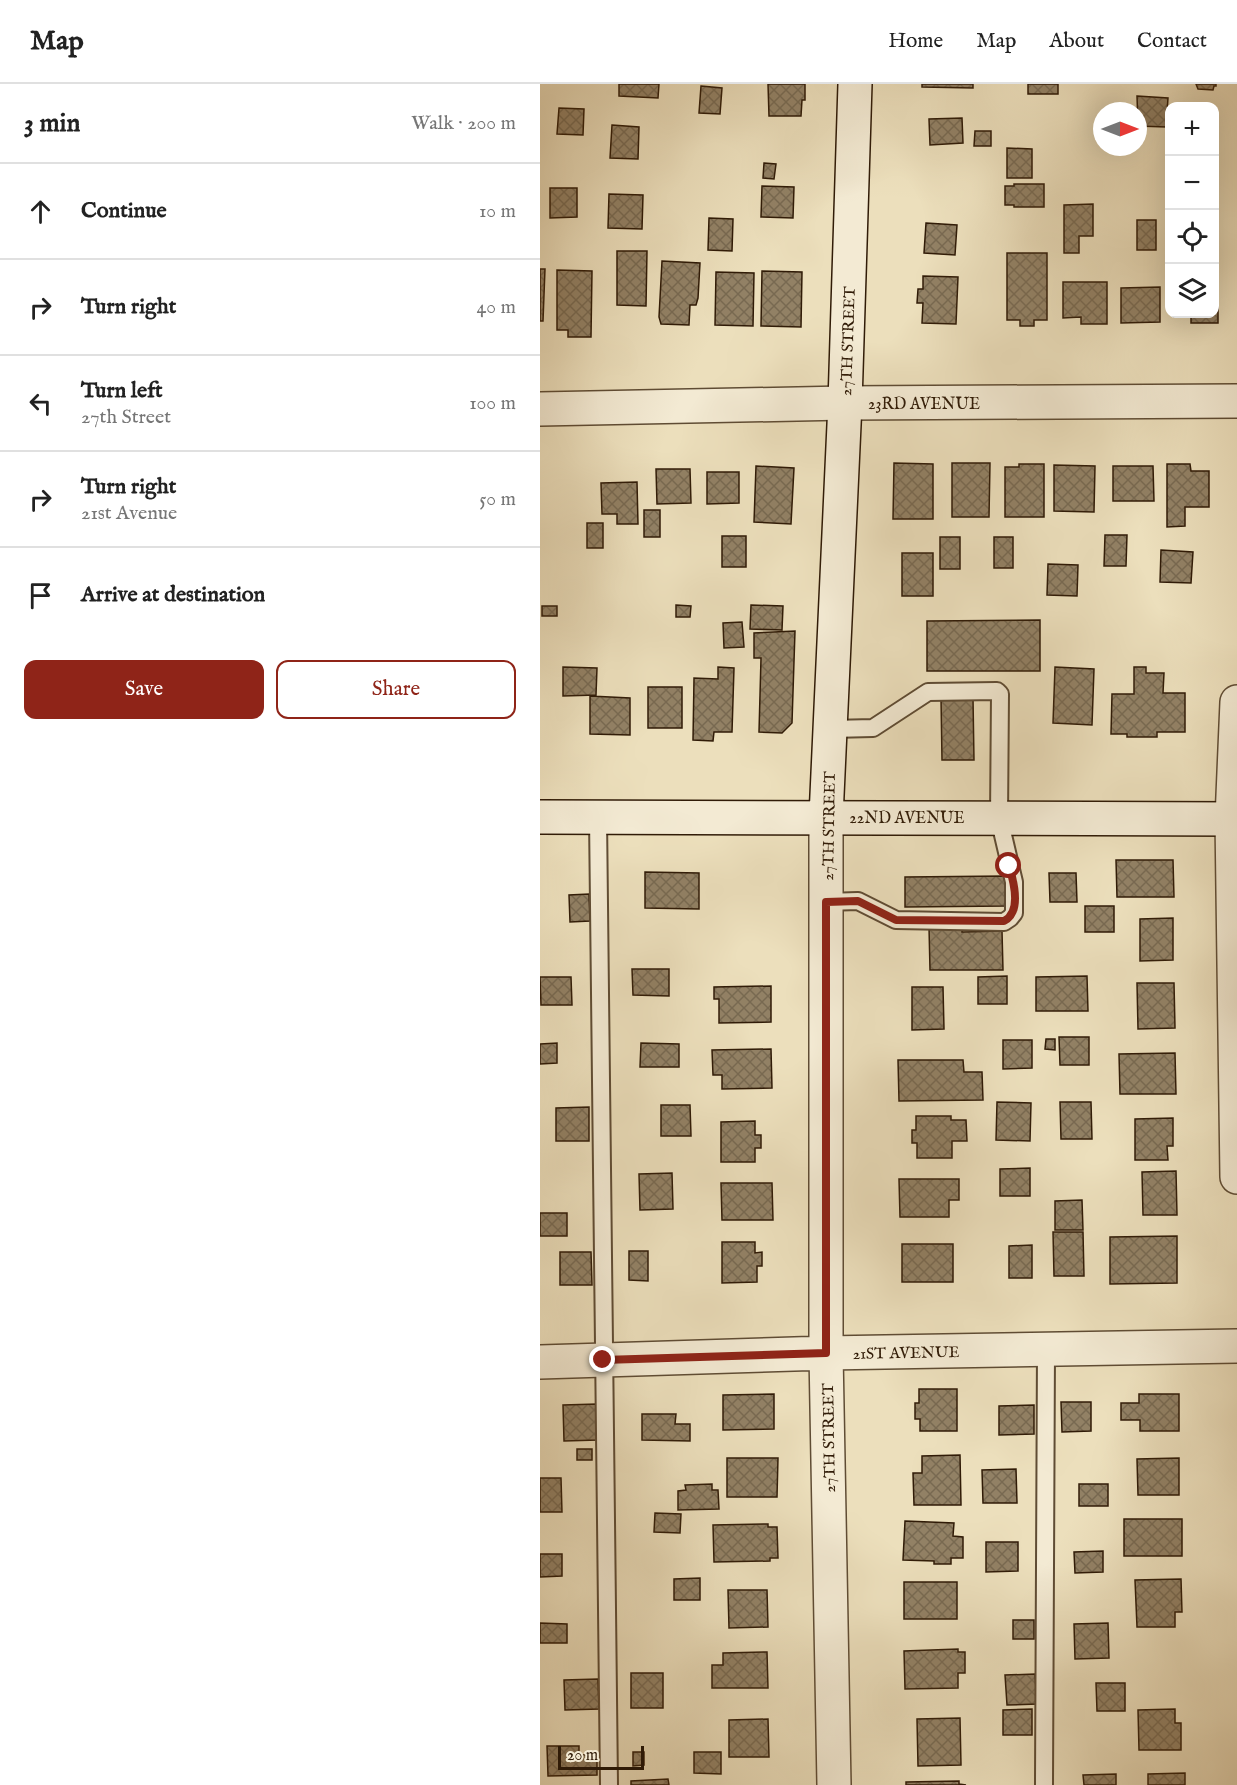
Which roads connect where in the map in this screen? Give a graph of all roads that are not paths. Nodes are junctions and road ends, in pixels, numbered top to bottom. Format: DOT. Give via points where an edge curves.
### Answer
graph roads {
  1 [pos="855,84"];
  2 [pos="1237,401"];
  3 [pos="845,403"];
  4 [pos="540,409"];
  5 [pos="1237,702"];
  6 [pos="831,729"];
  7 [pos="540,817"];
  8 [pos="598,817"];
  9 [pos="826,817"];
  10 [pos="999,818"];
  11 [pos="1235,819"];
  12 [pos="826,902"];
  13 [pos="1237,1177"];
  14 [pos="1237,1346"];
  15 [pos="1046,1349"];
  16 [pos="826,1353"];
  17 [pos="603,1360"];
  18 [pos="540,1362"];
  19 [pos="609,1785"];
  20 [pos="834,1785"];
  21 [pos="1044,1785"];
  1 -- 3 [label="street, 27TH STREET"];
  2 -- 3 [label="street, 23RD AVENUE"];
  3 -- 4 [label="street, 23RD AVENUE"];
  3 -- 6 [label="street, 27TH STREET"];
  5 -- 11 [label="street"];
  6 -- 9 [label="street, 27TH STREET"];
  6 -- 10 [label="lane" via="873,728 928,692 997,692 1001,698"];
  7 -- 8 [label="street, 22ND AVENUE"];
  8 -- 9 [label="street, 22ND AVENUE"];
  8 -- 17 [label="lane"];
  9 -- 10 [label="street, 22ND AVENUE"];
  9 -- 12 [label="street, 27TH STREET"];
  10 -- 11 [label="street, 22ND AVENUE"];
  10 -- 12 [label="lane" via="1014,882 1011,918 896,920 858,901"];
  11 -- 13 [label="street"];
  12 -- 16 [label="street, 27TH STREET"];
  14 -- 15 [label="street, 21ST AVENUE"];
  15 -- 16 [label="street, 21ST AVENUE"];
  15 -- 21 [label="lane"];
  16 -- 17 [label="street, 21ST AVENUE"];
  16 -- 20 [label="street, 27TH STREET"];
  17 -- 18 [label="street, 21ST AVENUE"];
  17 -- 19 [label="lane"];
}
